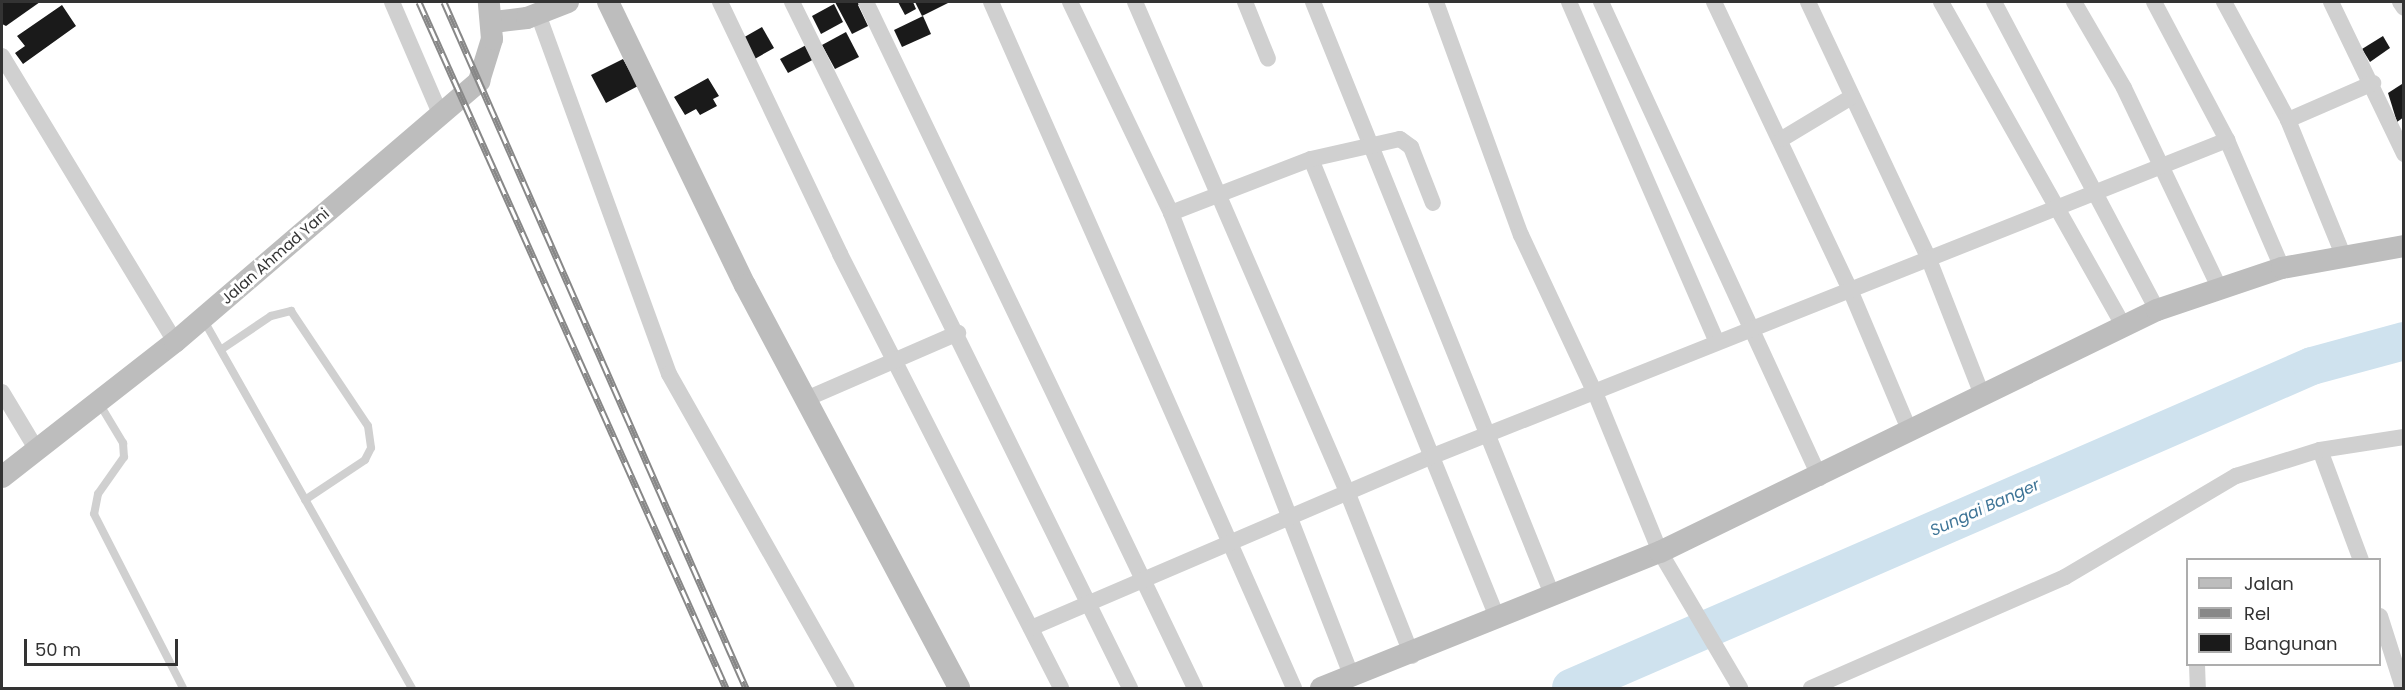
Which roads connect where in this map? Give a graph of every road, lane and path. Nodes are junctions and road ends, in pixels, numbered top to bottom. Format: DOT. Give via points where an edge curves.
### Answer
graph roads {
  1 [pos="392,2"];
  2 [pos="568,2"];
  3 [pos="608,2"];
  4 [pos="720,2"];
  5 [pos="792,2"];
  6 [pos="866,2"];
  7 [pos="991,2"];
  8 [pos="1070,2"];
  9 [pos="1135,2"];
  10 [pos="1245,2"];
  11 [pos="1313,2"];
  12 [pos="1436,2"];
  13 [pos="1569,2"];
  14 [pos="1601,2"];
  15 [pos="1714,2"];
  16 [pos="1808,2"];
  17 [pos="1941,2"];
  18 [pos="1994,2"];
  19 [pos="2074,2"];
  20 [pos="2154,2"];
  21 [pos="2224,2"];
  22 [pos="2331,2"];
  23 [pos="2400,2"];
  24 [pos="2403,8"];
  25 [pos="511,15"];
  26 [pos="2,56"];
  27 [pos="1268,58"];
  28 [pos="2373,83"];
  29 [pos="1850,98"];
  30 [pos="441,116"];
  31 [pos="2288,120"];
  32 [pos="1782,139"];
  33 [pos="2227,140"];
  34 [pos="1371,144"];
  35 [pos="2403,154"];
  36 [pos="1311,159"];
  37 [pos="2164,170"];
  38 [pos="2098,191"];
  39 [pos="1218,196"];
  40 [pos="1433,203"];
  41 [pos="2060,205"];
  42 [pos="1171,213"];
  43 [pos="2403,246"];
  44 [pos="1928,257"];
  45 [pos="2344,257"];
  46 [pos="2282,268"];
  47 [pos="2218,287"];
  48 [pos="1851,292"];
  49 [pos="2157,310"];
  50 [pos="203,319"];
  51 [pos="2123,325"];
  52 [pos="1752,331"];
  53 [pos="958,333"];
  54 [pos="175,342"];
  55 [pos="1717,342"];
  56 [pos="222,349"];
  57 [pos="894,358"];
  58 [pos="2,392"];
  59 [pos="1981,392"];
  60 [pos="1596,395"];
  61 [pos="806,399"];
  62 [pos="97,400"];
  63 [pos="1910,432"];
  64 [pos="1486,438"];
  65 [pos="2403,438"];
  66 [pos="35,447"];
  67 [pos="2320,450"];
  68 [pos="1433,456"];
  69 [pos="2,477"];
  70 [pos="1820,478"];
  71 [pos="1348,494"];
  72 [pos="305,500"];
  73 [pos="1288,521"];
  74 [pos="1231,543"];
  75 [pos="2360,558"];
  76 [pos="1664,559"];
  77 [pos="1146,581"];
  78 [pos="1553,597"];
  79 [pos="1088,604"];
  80 [pos="1498,620"];
  81 [pos="2381,622"];
  82 [pos="1031,628"];
  83 [pos="1412,656"];
  84 [pos="2197,666"];
  85 [pos="1352,678"];
  86 [pos="183,688"];
  87 [pos="412,688"];
  88 [pos="847,688"];
  89 [pos="959,688"];
  90 [pos="1061,688"];
  91 [pos="1130,688"];
  92 [pos="1195,688"];
  93 [pos="1294,688"];
  94 [pos="1321,688"];
  95 [pos="1740,688"];
  96 [pos="1811,688"];
  97 [pos="2198,688"];
  98 [pos="2403,688"];
  1 -- 30 [label="street"];
  2 -- 25 [label="street"];
  3 -- 61 [label="street"];
  4 -- 57 [label="street"];
  5 -- 53 [label="street"];
  6 -- 77 [label="street"];
  7 -- 74 [label="street"];
  8 -- 42 [label="street"];
  9 -- 39 [label="street"];
  10 -- 27 [label="street"];
  11 -- 34 [label="street"];
  12 -- 60 [label="street" via="1521,235"];
  13 -- 55 [label="street"];
  14 -- 52 [label="street"];
  15 -- 32 [label="street"];
  16 -- 29 [label="street"];
  17 -- 41 [label="street"];
  18 -- 38 [label="street"];
  19 -- 37 [label="street"];
  20 -- 33 [label="street"];
  21 -- 31 [label="street"];
  22 -- 28 [label="street"];
  23 -- 24 [label="street"];
  25 -- 30 [label="street, Jalan Ahmad Yani" via="487,69"];
  25 -- 88 [label="street" via="669,374"];
  26 -- 54 [label="street"];
  28 -- 31 [label="street"];
  28 -- 35 [label="street"];
  29 -- 32 [label="street"];
  29 -- 44 [label="street"];
  30 -- 50 [label="street, Jalan Ahmad Yani"];
  31 -- 45 [label="street"];
  32 -- 48 [label="street"];
  33 -- 37 [label="street"];
  33 -- 46 [label="street"];
  34 -- 36 [label="street"];
  34 -- 40 [label="street" via="1407,141"];
  34 -- 64 [label="street"];
  36 -- 39 [label="street"];
  36 -- 68 [label="street"];
  37 -- 38 [label="street"];
  37 -- 47 [label="street"];
  38 -- 41 [label="street"];
  38 -- 49 [label="street"];
  39 -- 42 [label="street"];
  39 -- 71 [label="street"];
  41 -- 44 [label="street"];
  41 -- 51 [label="street"];
  42 -- 73 [label="street"];
  43 -- 45 [label="street"];
  44 -- 48 [label="street"];
  44 -- 59 [label="street"];
  45 -- 46 [label="street"];
  46 -- 47 [label="street"];
  47 -- 49 [label="street"];
  48 -- 52 [label="street"];
  48 -- 63 [label="street"];
  49 -- 51 [label="street"];
  50 -- 54 [label="street, Jalan Ahmad Yani"];
  50 -- 56 [label="lane"];
  51 -- 59 [label="street"];
  52 -- 55 [label="street"];
  52 -- 70 [label="street"];
  53 -- 57 [label="street"];
  53 -- 79 [label="street"];
  54 -- 62 [label="street, Jalan Ahmad Yani"];
  55 -- 60 [label="street"];
  56 -- 72 [label="lane"];
  56 -- 72 [label="lane" via="271,316 291,311 368,426 371,448 365,460"];
  57 -- 61 [label="street"];
  57 -- 82 [label="street"];
  58 -- 66 [label="street"];
  59 -- 63 [label="street"];
  60 -- 64 [label="street"];
  60 -- 76 [label="street"];
  61 -- 89 [label="street"];
  62 -- 66 [label="street, Jalan Ahmad Yani"];
  62 -- 86 [label="lane" via="115,426 124,457 98,494 97,523"];
  63 -- 70 [label="street"];
  64 -- 68 [label="street"];
  64 -- 78 [label="street"];
  65 -- 67 [label="street"];
  66 -- 69 [label="street, Jalan Ahmad Yani"];
  67 -- 75 [label="street"];
  67 -- 96 [label="street" via="2236,476 2066,577"];
  68 -- 71 [label="street"];
  68 -- 80 [label="street"];
  70 -- 76 [label="street"];
  71 -- 73 [label="street"];
  71 -- 83 [label="street"];
  72 -- 87 [label="lane"];
  73 -- 74 [label="street"];
  73 -- 85 [label="street"];
  74 -- 77 [label="street"];
  74 -- 93 [label="street"];
  76 -- 78 [label="street"];
  76 -- 95 [label="street"];
  77 -- 79 [label="street"];
  77 -- 92 [label="street"];
  78 -- 80 [label="street"];
  79 -- 82 [label="street"];
  79 -- 91 [label="street"];
  80 -- 83 [label="street"];
  81 -- 98 [label="street"];
  82 -- 90 [label="street"];
  83 -- 85 [label="street"];
  84 -- 97 [label="street"];
  85 -- 94 [label="street"];
}
